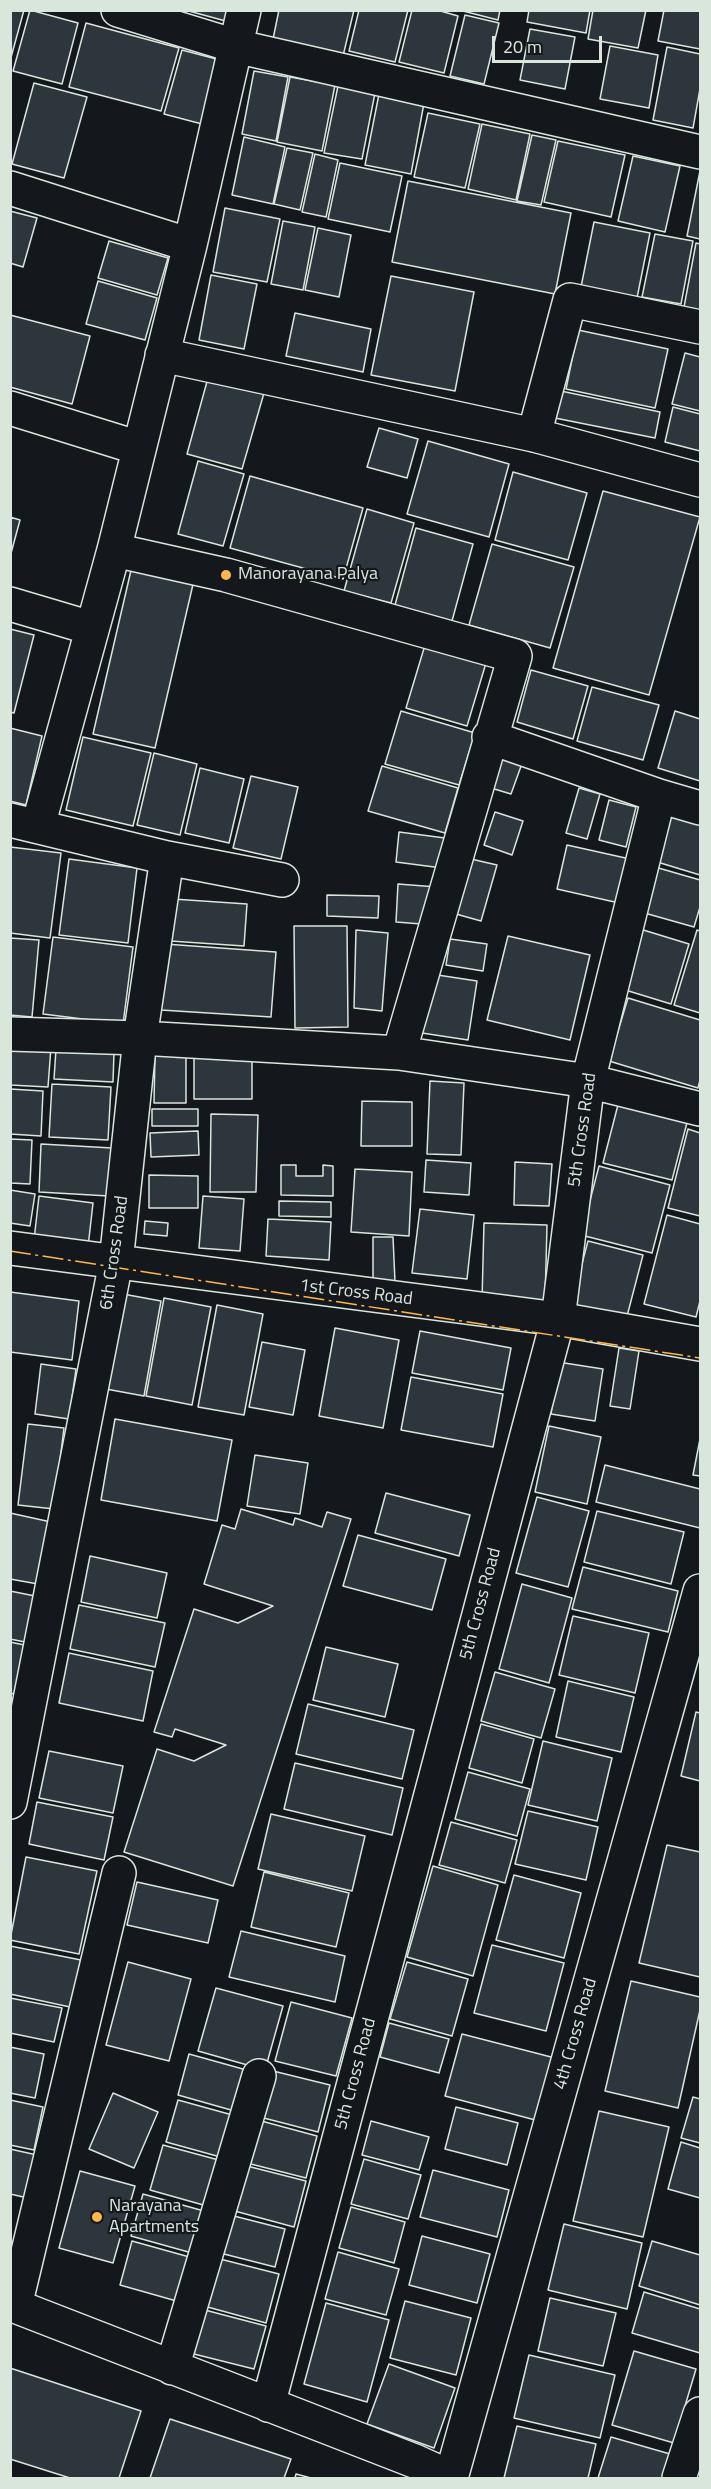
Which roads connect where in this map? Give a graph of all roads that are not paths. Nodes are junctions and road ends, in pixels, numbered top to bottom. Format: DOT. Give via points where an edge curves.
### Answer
graph roads {
  1 [pos="118,10"];
  2 [pos="244,10"];
  3 [pos="235,46"];
  4 [pos="700,152"];
  5 [pos="10,188"];
  6 [pos="190,245"];
  7 [pos="700,327"];
  8 [pos="162,355"];
  9 [pos="10,408"];
  10 [pos="534,435"];
  11 [pos="139,448"];
  12 [pos="700,480"];
  13 [pos="114,550"];
  14 [pos="10,604"];
  15 [pos="91,628"];
  16 [pos="489,737"];
  17 [pos="659,796"];
  18 [pos="700,808"];
  19 [pos="24,823"];
  20 [pos="167,858"];
  21 [pos="282,880"];
  22 [pos="10,1034"];
  23 [pos="140,1038"];
  24 [pos="399,1053"];
  25 [pos="588,1081"];
  26 [pos="700,1109"];
  27 [pos="10,1248"];
  28 [pos="116,1262"];
  29 [pos="558,1319"];
  30 [pos="700,1344"];
  31 [pos="700,1590"];
  32 [pos="10,1802"];
  33 [pos="119,1873"];
  34 [pos="259,2076"];
  35 [pos="13,2305"];
  36 [pos="172,2367"];
  37 [pos="268,2405"];
  38 [pos="700,2414"];
  39 [pos="414,2470"];
  40 [pos="452,2478"];
  41 [pos="679,2478"];
  1 -- 3 [label="street"];
  2 -- 3 [label="street"];
  3 -- 4 [label="street"];
  3 -- 6 [label="street"];
  5 -- 6 [label="street"];
  6 -- 8 [label="street"];
  7 -- 10 [label="street" via="570,300"];
  8 -- 10 [label="street"];
  8 -- 11 [label="street"];
  9 -- 11 [label="street"];
  10 -- 12 [label="street"];
  11 -- 13 [label="street"];
  13 -- 15 [label="street"];
  13 -- 16 [label="street" via="226,575 515,656"];
  14 -- 15 [label="street"];
  15 -- 19 [label="street"];
  16 -- 17 [label="street"];
  16 -- 24 [label="street"];
  17 -- 18 [label="street"];
  17 -- 25 [label="street, 5th Cross Road"];
  19 -- 20 [label="street"];
  20 -- 21 [label="street"];
  20 -- 23 [label="street, 6th Cross Road"];
  22 -- 23 [label="street"];
  23 -- 24 [label="street"];
  23 -- 28 [label="street, 6th Cross Road"];
  24 -- 25 [label="street"];
  25 -- 26 [label="street"];
  25 -- 29 [label="street, 5th Cross Road"];
  27 -- 28 [label="street, 1st Cross Road"];
  28 -- 29 [label="street, 1st Cross Road"];
  28 -- 32 [label="street, 6th Cross Road"];
  29 -- 30 [label="street, 1st Cross Road"];
  29 -- 37 [label="street, 5th Cross Road"];
  31 -- 40 [label="street, 4th Cross Road"];
  33 -- 35 [label="street"];
  34 -- 36 [label="street"];
  35 -- 36 [label="street"];
  36 -- 37 [label="street"];
  37 -- 39 [label="street"];
  38 -- 41 [label="street"];
  39 -- 40 [label="street"];
}
